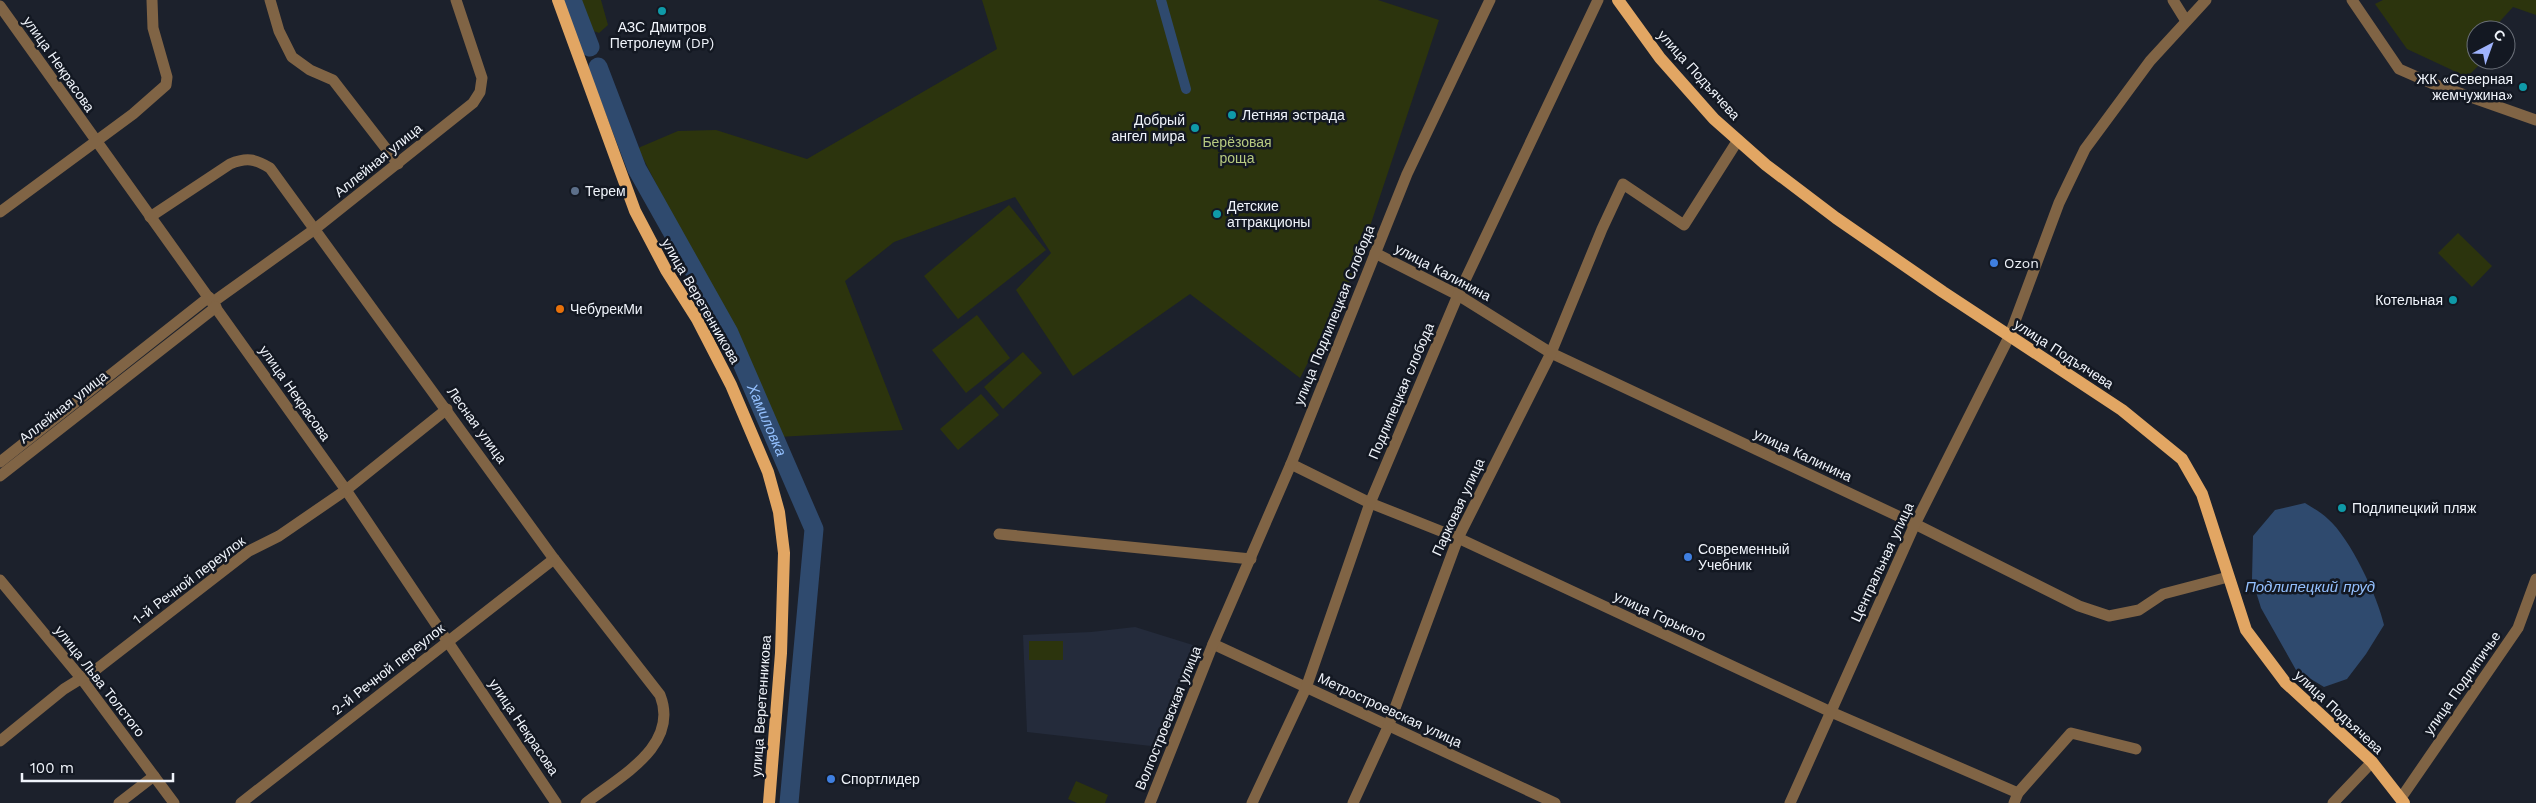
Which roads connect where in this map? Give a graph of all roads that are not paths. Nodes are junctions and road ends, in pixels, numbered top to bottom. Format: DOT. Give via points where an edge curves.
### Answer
graph roads {
  1 [pos="152,0"];
  2 [pos="270,0"];
  3 [pos="456,0"];
  4 [pos="558,0"];
  5 [pos="1490,0"];
  6 [pos="1598,0"];
  7 [pos="1618,0"];
  8 [pos="2173,0"];
  9 [pos="2206,0"];
  10 [pos="2352,0"];
  11 [pos="0,6"];
  12 [pos="2186,21"];
  13 [pos="2536,120"];
  14 [pos="1738,140"];
  15 [pos="95,142"];
  16 [pos="398,164"];
  17 [pos="0,212"];
  18 [pos="150,217"];
  19 [pos="315,229"];
  20 [pos="1375,253"];
  21 [pos="1458,295"];
  22 [pos="213,302"];
  23 [pos="2009,337"];
  24 [pos="1551,353"];
  25 [pos="447,409"];
  26 [pos="0,462"];
  27 [pos="1291,464"];
  28 [pos="0,476"];
  29 [pos="346,490"];
  30 [pos="1370,503"];
  31 [pos="1915,524"];
  32 [pos="999,534"];
  33 [pos="1458,538"];
  34 [pos="554,559"];
  35 [pos="1251,559"];
  36 [pos="2228,577"];
  37 [pos="2536,579"];
  38 [pos="0,580"];
  39 [pos="448,642"];
  40 [pos="1213,644"];
  41 [pos="81,678"];
  42 [pos="1306,688"];
  43 [pos="1831,712"];
  44 [pos="1388,727"];
  45 [pos="0,741"];
  46 [pos="2136,749"];
  47 [pos="2372,762"];
  48 [pos="154,776"];
  49 [pos="2016,798"];
  50 [pos="2403,801"];
  51 [pos="119,803"];
  52 [pos="174,803"];
  53 [pos="241,803"];
  54 [pos="556,803"];
  55 [pos="586,803"];
  56 [pos="769,803"];
  57 [pos="1150,803"];
  58 [pos="1252,803"];
  59 [pos="1353,803"];
  60 [pos="1555,803"];
  61 [pos="1790,803"];
  62 [pos="2333,803"];
  1 -- 15 [label="street" via="153,28 167,78 166,85"];
  2 -- 16 [label="street" via="279,31 292,57 310,70 333,80"];
  3 -- 16 [label="street, Аллейная улица" via="482,78 480,92 472,103"];
  4 -- 56 [label="main road, улица Веретенникова" via="635,211 732,385 768,472 779,512 784,563"];
  5 -- 20 [label="street, улица Подлипецкая Слобода" via="1407,174"];
  6 -- 21 [label="street, Подлипецкая слобода"];
  7 -- 14 [label="main road, улица Подъячева" via="1660,58 1714,119"];
  8 -- 12 [label="street"];
  9 -- 12 [label="street, Центральная улица"];
  10 -- 13 [label="street" via="2399,69"];
  11 -- 15 [label="street, улица Некрасова"];
  12 -- 23 [label="street, Центральная улица" via="2127,90 2085,149 2058,203"];
  14 -- 23 [label="main road, улица Подъячева" via="1836,218"];
  14 -- 24 [label="street, Парковая улица" via="1684,225 1622,184"];
  15 -- 17 [label="street"];
  15 -- 18 [label="street, улица Некрасова"];
  16 -- 19 [label="street, Аллейная улица"];
  18 -- 19 [label="street, Лесная улица" via="244,158 257,160 270,168"];
  18 -- 22 [label="street, улица Некрасова"];
  19 -- 22 [label="street, Аллейная улица"];
  19 -- 25 [label="street, Лесная улица"];
  20 -- 21 [label="street, улица Калинина"];
  20 -- 27 [label="street, улица Подлипецкая Слобода"];
  21 -- 24 [label="street, улица Калинина"];
  21 -- 30 [label="street, Подлипецкая слобода"];
  22 -- 26 [label="street, Аллейная улица"];
  22 -- 28 [label="street, Аллейная улица"];
  22 -- 29 [label="street, улица Некрасова"];
  23 -- 31 [label="street, Центральная улица"];
  23 -- 36 [label="main road, улица Подъячева" via="2122,410 2182,459 2202,494"];
  24 -- 31 [label="street, улица Калинина"];
  24 -- 33 [label="street, Парковая улица"];
  25 -- 29 [label="street, 1-й Речной переулок"];
  25 -- 34 [label="street, Лесная улица"];
  27 -- 30 [label="street, улица Горького"];
  27 -- 35 [label="street, улица Подлипецкая Слобода"];
  29 -- 39 [label="street, улица Некрасова"];
  29 -- 41 [label="street, 1-й Речной переулок" via="279,536 248,552"];
  30 -- 33 [label="street, улица Горького"];
  30 -- 42 [label="street, Подлипецкая слобода"];
  31 -- 36 [label="street, улица Калинина" via="2079,606 2109,616 2139,610 2163,594"];
  31 -- 43 [label="street, Центральная улица"];
  32 -- 35 [label="street"];
  33 -- 43 [label="street, улица Горького"];
  33 -- 44 [label="street, Парковая улица"];
  34 -- 39 [label="street, 2-й Речной переулок"];
  34 -- 55 [label="street, Лесная улица" via="660,695 664,707 664,724 658,743"];
  35 -- 40 [label="street, улица Подлипецкая Слобода"];
  36 -- 47 [label="main road, улица Подъячева" via="2246,630 2285,682"];
  37 -- 50 [label="street, улица Подлипичье" via="2518,628"];
  38 -- 41 [label="street, улица Льва Толстого"];
  39 -- 53 [label="street, 2-й Речной переулок"];
  39 -- 54 [label="street, улица Некрасова"];
  40 -- 42 [label="street, Метростроевская улица"];
  40 -- 57 [label="street, Волгостроевская улица"];
  41 -- 45 [label="street, 1-й Речной переулок" via="64,688"];
  41 -- 48 [label="street, улица Льва Толстого"];
  42 -- 44 [label="street, Метростроевская улица"];
  42 -- 58 [label="street, Подлипецкая слобода"];
  43 -- 49 [label="street, улица Горького"];
  43 -- 61 [label="street, Центральная улица"];
  44 -- 59 [label="street, Парковая улица"];
  44 -- 60 [label="street, Метростроевская улица"];
  46 -- 49 [label="street" via="2071,733"];
  47 -- 50 [label="main road, улица Подъячева"];
  47 -- 62 [label="street"];
  48 -- 51 [label="street"];
  48 -- 52 [label="street, улица Льва Толстого"];
}
